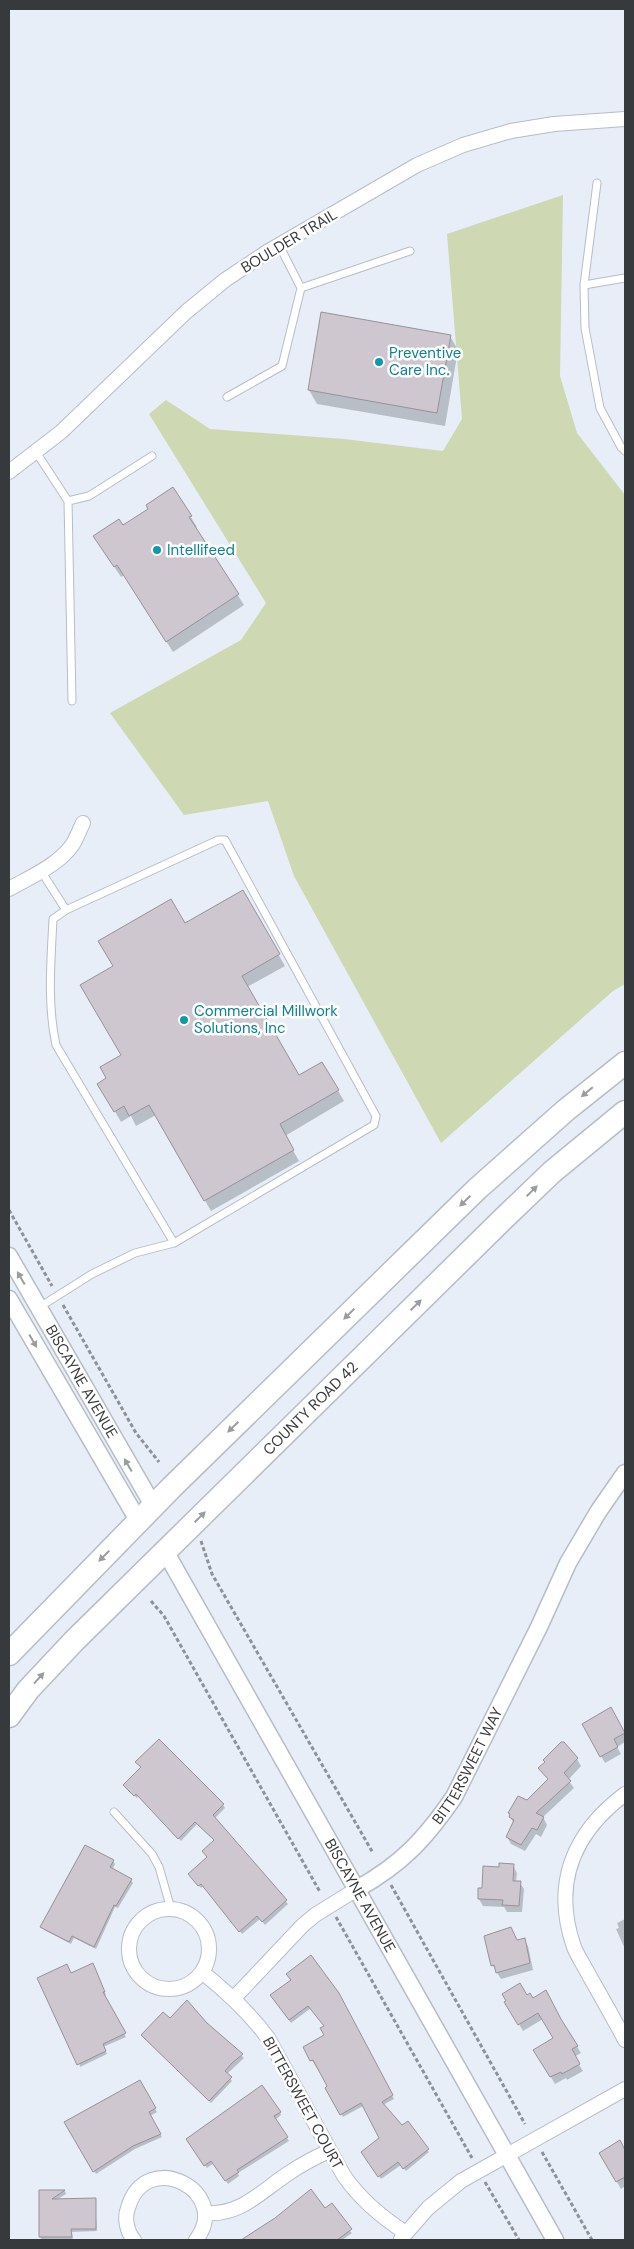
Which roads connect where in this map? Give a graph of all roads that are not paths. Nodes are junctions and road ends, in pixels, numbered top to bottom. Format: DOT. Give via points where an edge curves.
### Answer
graph roads {
  1 [pos="625,119"];
  2 [pos="597,183"];
  3 [pos="279,245"];
  4 [pos="410,251"];
  5 [pos="625,278"];
  6 [pos="584,286"];
  7 [pos="301,288"];
  8 [pos="227,398"];
  9 [pos="625,451"];
  10 [pos="36,452"];
  11 [pos="152,456"];
  12 [pos="9,472"];
  13 [pos="68,501"];
  14 [pos="72,701"];
  15 [pos="83,822"];
  16 [pos="41,871"];
  17 [pos="9,889"];
  18 [pos="66,910"];
  19 [pos="625,1063"];
  20 [pos="625,1112"];
  21 [pos="174,1243"];
  22 [pos="9,1256"];
  23 [pos="9,1299"];
  24 [pos="38,1308"];
  25 [pos="625,1473"];
  26 [pos="146,1514"];
  27 [pos="165,1551"];
  28 [pos="9,1654"];
  29 [pos="9,1716"];
  30 [pos="625,1794"];
  31 [pos="114,1812"];
  32 [pos="357,1889"];
  33 [pos="171,1909"];
  34 [pos="202,1972"];
  35 [pos="234,1998"];
  36 [pos="625,2040"];
  37 [pos="625,2089"];
  38 [pos="330,2151"];
  39 [pos="507,2154"];
  40 [pos="205,2213"];
  41 [pos="403,2236"];
  42 [pos="134,2240"];
  43 [pos="196,2240"];
  44 [pos="555,2240"];
  1 -- 3 [label="street, BOULDER TRAIL" via="532,127 463,145 417,165"];
  2 -- 6 [label="lane"];
  3 -- 7 [label="lane"];
  3 -- 10 [label="street, BOULDER TRAIL" via="205,296"];
  4 -- 7 [label="lane"];
  5 -- 6 [label="lane"];
  6 -- 9 [label="lane" via="585,328 600,408"];
  7 -- 8 [label="lane" via="282,366"];
  10 -- 12 [label="street, BOULDER TRAIL"];
  10 -- 13 [label="lane"];
  11 -- 13 [label="lane" via="89,496"];
  13 -- 14 [label="lane"];
  15 -- 16 [label="street" via="72,845"];
  16 -- 17 [label="street"];
  16 -- 18 [label="lane"];
  18 -- 21 [label="lane" via="53,919 51,983 56,1045"];
  18 -- 21 [label="lane" via="218,840 225,840 376,1116 374,1125"];
  19 -- 26 [label="highway, one-way" via="477,1189"];
  27 -- 20 [label="highway, COUNTY ROAD 42, one-way" via="552,1172"];
  21 -- 24 [label="lane" via="136,1253 92,1274"];
  24 -- 22 [label="street, BISCAYNE AVENUE, one-way"];
  23 -- 26 [label="street, BISCAYNE AVENUE, one-way"];
  26 -- 24 [label="street, BISCAYNE AVENUE, one-way"];
  25 -- 32 [label="street, BITTERSWEET WAY" via="568,1563 454,1797 414,1848 384,1874"];
  26 -- 28 [label="highway, one-way"];
  29 -- 27 [label="highway, COUNTY ROAD 42, one-way" via="50,1666"];
  27 -- 32 [label="street, BISCAYNE AVENUE"];
  30 -- 36 [label="street" via="607,1808 588,1830 574,1855 565,1886 566,1919 574,1948"];
  31 -- 33 [label="lane" via="152,1854 159,1866"];
  32 -- 35 [label="street, BITTERSWEET WAY" via="314,1915"];
  32 -- 39 [label="street, BISCAYNE AVENUE"];
  33 -- 34 [label="street" via="187,1913 206,1933 208,1960"];
  33 -- 34 [label="street" via="147,1916 137,1925 131,1938 133,1965 152,1985 165,1988 192,1982"];
  34 -- 35 [label="street, BITTERSWEET COURT"];
  35 -- 38 [label="street, BITTERSWEET COURT" via="268,2038"];
  37 -- 39 [label="street"];
  38 -- 40 [label="street" via="288,2173 243,2206 229,2212"];
  38 -- 41 [label="street, BITTERSWEET COURT" via="357,2195"];
  39 -- 41 [label="street" via="444,2194"];
  39 -- 44 [label="street, BISCAYNE AVENUE"];
  40 -- 42 [label="street" via="193,2188 173,2178 155,2178 139,2187 130,2198 127,2224"];
  40 -- 43 [label="street" via="204,2226"];
}
